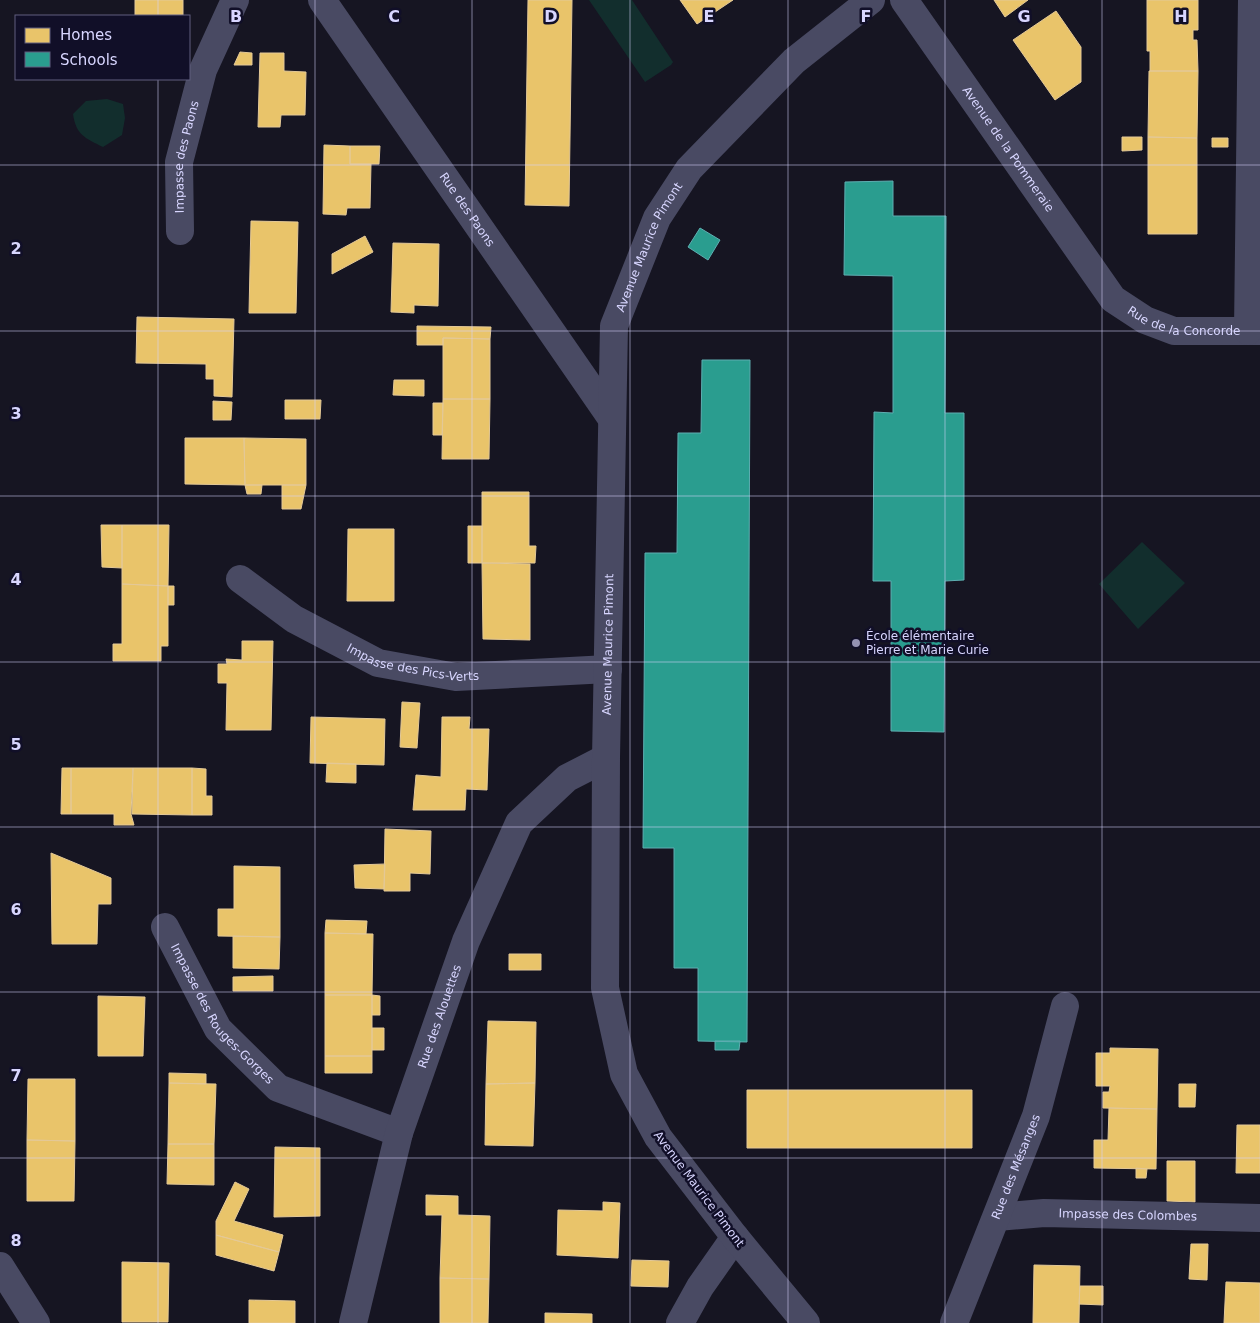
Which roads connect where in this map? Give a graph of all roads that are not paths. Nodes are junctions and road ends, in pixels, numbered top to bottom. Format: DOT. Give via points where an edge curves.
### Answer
graph roads {
  1 [pos="235,0"];
  2 [pos="322,0"];
  3 [pos="871,0"];
  4 [pos="904,0"];
  5 [pos="1252,0"];
  6 [pos="180,231"];
  7 [pos="1112,299"];
  8 [pos="1254,331"];
  9 [pos="612,419"];
  10 [pos="240,579"];
  11 [pos="608,669"];
  12 [pos="606,758"];
  13 [pos="165,928"];
  14 [pos="1065,1006"];
  15 [pos="399,1133"];
  16 [pos="997,1217"];
  17 [pos="1260,1218"];
  18 [pos="735,1237"];
  19 [pos="0,1266"];
  20 [pos="36,1323"];
  21 [pos="353,1323"];
  22 [pos="680,1323"];
  23 [pos="806,1323"];
  24 [pos="954,1323"];
  1 -- 6 [label="street, Impasse des Paons" via="203,70 179,162"];
  2 -- 9 [label="street, Rue des Paons"];
  3 -- 9 [label="street, Avenue Maurice Pimont" via="794,61 689,169 657,218 614,326"];
  4 -- 7 [label="street, Avenue de la Pommeraie"];
  5 -- 8 [label="street"];
  7 -- 8 [label="street, Rue de la Concorde" via="1145,320 1174,331"];
  9 -- 11 [label="street, Avenue Maurice Pimont"];
  10 -- 11 [label="street, Impasse des Pics-Verts" via="294,620 378,664 456,677"];
  11 -- 12 [label="street, Avenue Maurice Pimont"];
  12 -- 15 [label="street, Rue des Alouettes" via="567,778 519,822 466,942"];
  12 -- 18 [label="street, Avenue Maurice Pimont" via="604,988 624,1074 658,1137"];
  13 -- 15 [label="street, Impasse des Rouges-Gorges" via="218,1029 278,1088"];
  14 -- 16 [label="street, Rue des Mésanges" via="1036,1116"];
  15 -- 21 [label="street, Rue des Alouettes"];
  16 -- 17 [label="street, Impasse des Colombes" via="1044,1213"];
  16 -- 24 [label="street, Rue des Mésanges"];
  18 -- 22 [label="street" via="700,1287"];
  18 -- 23 [label="street, Avenue Maurice Pimont"];
  19 -- 20 [label="street"];
}
